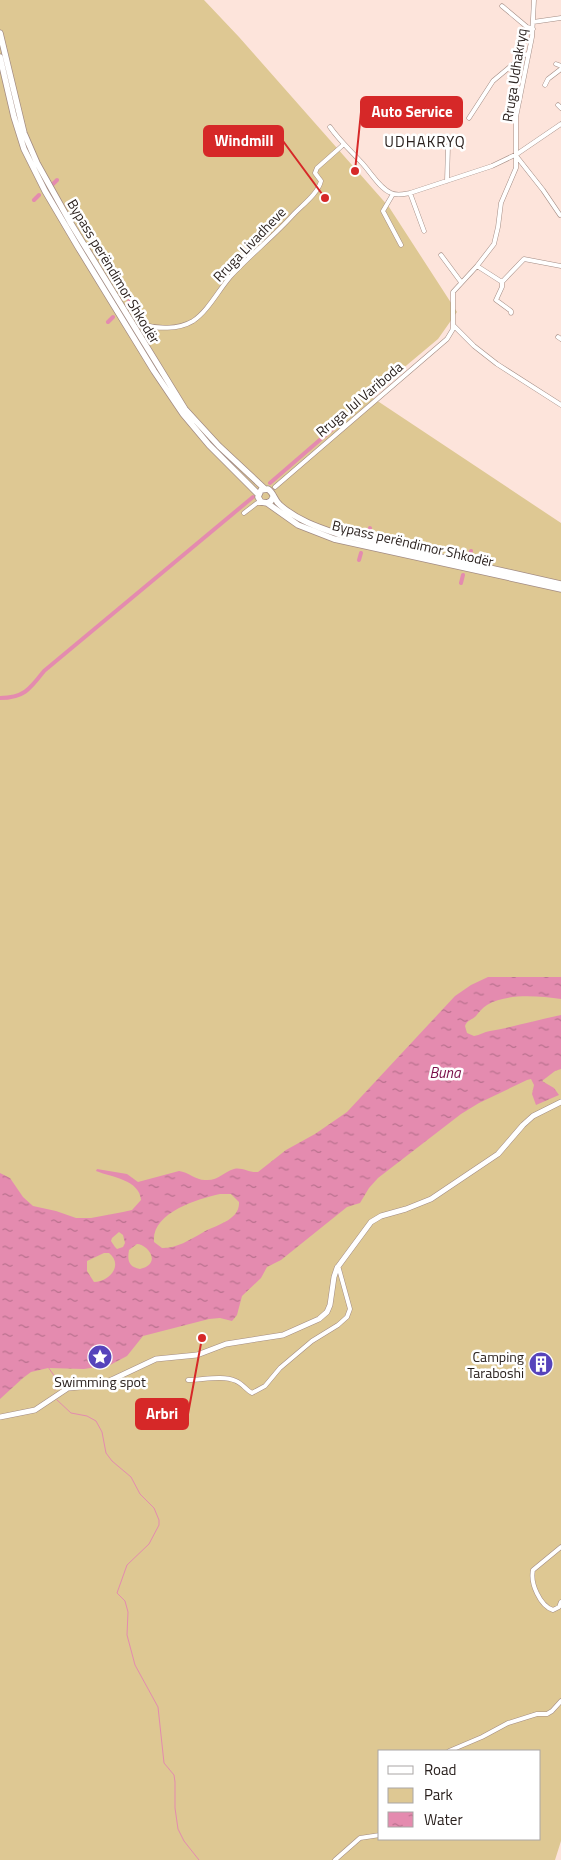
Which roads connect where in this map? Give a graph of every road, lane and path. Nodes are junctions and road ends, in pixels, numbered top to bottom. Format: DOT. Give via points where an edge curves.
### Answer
graph roads {
  1 [pos="534,0"];
  2 [pos="502,6"];
  3 [pos="561,18"];
  4 [pos="533,22"];
  5 [pos="533,29"];
  6 [pos="0,33"];
  7 [pos="528,54"];
  8 [pos="0,57"];
  9 [pos="556,64"];
  10 [pos="561,68"];
  11 [pos="545,85"];
  12 [pos="469,118"];
  13 [pos="561,124"];
  14 [pos="330,126"];
  15 [pos="343,145"];
  16 [pos="448,146"];
  17 [pos="517,155"];
  18 [pos="447,181"];
  19 [pos="393,194"];
  20 [pos="410,194"];
  21 [pos="560,215"];
  22 [pos="424,231"];
  23 [pos="401,244"];
  24 [pos="441,254"];
  25 [pos="477,266"];
  26 [pos="561,266"];
  27 [pos="461,282"];
  28 [pos="502,282"];
  29 [pos="511,313"];
  30 [pos="141,324"];
  31 [pos="453,325"];
  32 [pos="561,405"];
  33 [pos="269,488"];
  34 [pos="258,495"];
  35 [pos="273,495"];
  36 [pos="265,503"];
  37 [pos="255,504"];
  38 [pos="244,513"];
  39 [pos="561,584"];
  40 [pos="561,589"];
  41 [pos="561,1102"];
  42 [pos="337,1267"];
  43 [pos="188,1380"];
  44 [pos="0,1417"];
  45 [pos="561,1547"];
  46 [pos="561,1602"];
  47 [pos="561,1701"];
  48 [pos="452,1750"];
  49 [pos="378,1835"];
  50 [pos="335,1860"];
  1 -- 4 [label="street, Rruga Udhakryq"];
  2 -- 5 [label="street"];
  3 -- 4 [label="street"];
  4 -- 5 [label="street, Rruga Udhakryq"];
  5 -- 7 [label="street, Rruga Udhakryq"];
  6 -- 33 [label="highway, Bypass perëndimor Shkodër" via="24,133 70,222 185,409 219,446"];
  7 -- 12 [label="street" via="498,75"];
  7 -- 17 [label="street, Rruga Udhakryq" via="516,117"];
  8 -- 34 [label="highway, Bypass perëndimor Shkodër" via="24,149 45,191 183,414"];
  9 -- 10 [label="street"];
  10 -- 11 [label="street"];
  13 -- 17 [label="street"];
  14 -- 15 [label="street"];
  15 -- 19 [label="street"];
  15 -- 30 [label="street, Rruga Livadheve" via="317,168 315,173 321,181 315,191 241,266 196,318 173,327"];
  16 -- 18 [label="street"];
  17 -- 18 [label="street"];
  17 -- 21 [label="street"];
  17 -- 25 [label="street, Rruga Udhakryq" via="514,174 500,203 494,244"];
  18 -- 20 [label="street"];
  19 -- 20 [label="street"];
  19 -- 23 [label="street" via="384,211"];
  20 -- 22 [label="street"];
  24 -- 27 [label="street"];
  25 -- 27 [label="street, Rruga Udhakryq"];
  25 -- 28 [label="street"];
  26 -- 28 [label="street" via="524,260"];
  27 -- 31 [label="street" via="452,295"];
  28 -- 29 [label="street" via="496,300"];
  31 -- 32 [label="street" via="497,364"];
  31 -- 33 [label="street, Rruga Jul Variboda" via="447,339"];
  33 -- 34 [label="highway"];
  33 -- 35 [label="highway, Bypass perëndimor Shkodër"];
  34 -- 36 [label="highway, Bypass perëndimor Shkodër"];
  34 -- 37 [label="street"];
  35 -- 36 [label="highway" via="271,501"];
  35 -- 39 [label="highway, Bypass perëndimor Shkodër" via="282,507 300,519 338,534"];
  36 -- 37 [label="street"];
  36 -- 40 [label="highway, Bypass perëndimor Shkodër" via="298,524 334,539"];
  37 -- 38 [label="street"];
  41 -- 42 [label="main road" via="533,1116 498,1154 431,1199 374,1219"];
  42 -- 43 [label="street" via="350,1309 347,1317 312,1340 261,1389 252,1394 233,1380"];
  42 -- 44 [label="main road" via="327,1312 304,1327 283,1335 226,1344 197,1355 156,1359 100,1384 68,1388 35,1410"];
  45 -- 46 [label="street" via="533,1570 532,1577 547,1608 556,1609"];
  47 -- 48 [label="street" via="547,1714 508,1723"];
  49 -- 50 [label="street" via="360,1838"];
}
